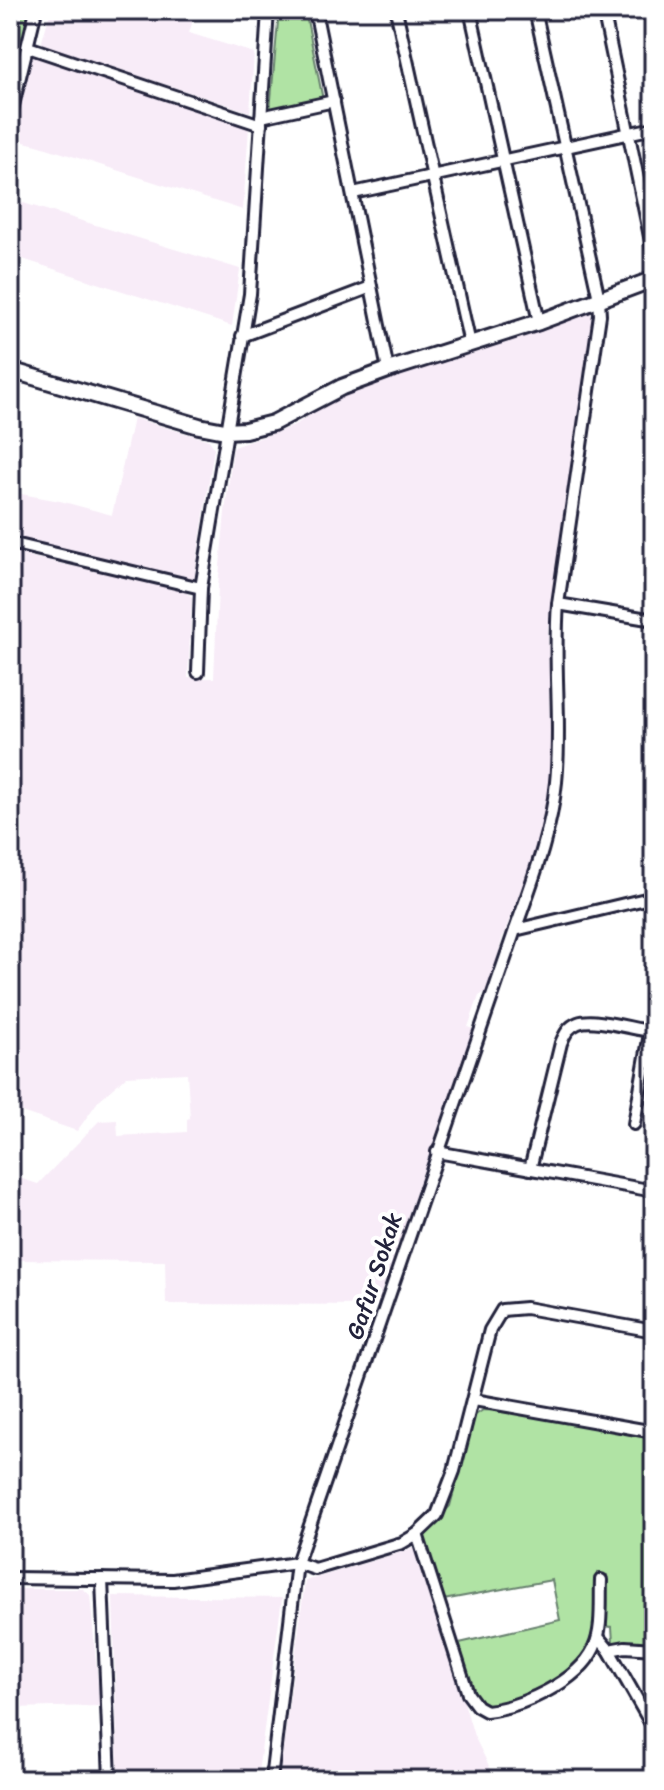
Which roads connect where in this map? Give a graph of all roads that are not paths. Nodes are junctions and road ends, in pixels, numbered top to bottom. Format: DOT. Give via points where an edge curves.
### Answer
graph roads {
  1 [pos="36,10"];
  2 [pos="268,10"];
  3 [pos="315,10"];
  4 [pos="396,10"];
  5 [pos="470,10"];
  6 [pos="535,10"];
  7 [pos="603,10"];
  8 [pos="28,47"];
  9 [pos="334,101"];
  10 [pos="10,118"];
  11 [pos="261,121"];
  12 [pos="654,128"];
  13 [pos="627,133"];
  14 [pos="565,146"];
  15 [pos="502,161"];
  16 [pos="432,176"];
  17 [pos="353,193"];
  18 [pos="654,256"];
  19 [pos="654,279"];
  20 [pos="371,287"];
  21 [pos="599,299"];
  22 [pos="539,322"];
  23 [pos="242,336"];
  24 [pos="470,344"];
  25 [pos="10,370"];
  26 [pos="388,370"];
  27 [pos="225,431"];
  28 [pos="10,543"];
  29 [pos="201,588"];
  30 [pos="558,604"];
  31 [pos="654,620"];
  32 [pos="198,672"];
  33 [pos="654,897"];
  34 [pos="515,930"];
  35 [pos="654,1011"];
  36 [pos="650,1031"];
  37 [pos="634,1124"];
  38 [pos="437,1152"];
  39 [pos="530,1169"];
  40 [pos="654,1191"];
  41 [pos="654,1331"];
  42 [pos="474,1400"];
  43 [pos="654,1432"];
  44 [pos="417,1534"];
  45 [pos="297,1563"];
  46 [pos="10,1578"];
  47 [pos="102,1579"];
  48 [pos="601,1580"];
  49 [pos="598,1637"];
  50 [pos="654,1649"];
  51 [pos="609,1650"];
  52 [pos="654,1729"];
  53 [pos="110,1780"];
  54 [pos="271,1780"];
  1 -- 8 [label="street"];
  2 -- 11 [label="street"];
  3 -- 9 [label="street"];
  4 -- 16 [label="street"];
  5 -- 15 [label="street"];
  6 -- 14 [label="street, Gafur Sokak"];
  7 -- 13 [label="street"];
  8 -- 10 [label="street"];
  8 -- 11 [label="street"];
  9 -- 11 [label="street"];
  9 -- 17 [label="street"];
  11 -- 23 [label="street" via="250,294"];
  12 -- 13 [label="street"];
  13 -- 14 [label="street"];
  13 -- 18 [label="street"];
  14 -- 15 [label="street"];
  14 -- 21 [label="street, Gafur Sokak"];
  15 -- 16 [label="street"];
  15 -- 22 [label="street"];
  16 -- 17 [label="street"];
  16 -- 24 [label="street"];
  17 -- 20 [label="street"];
  19 -- 21 [label="street"];
  20 -- 23 [label="street"];
  20 -- 26 [label="street"];
  21 -- 22 [label="street"];
  21 -- 30 [label="street, Gafur Sokak"];
  22 -- 24 [label="street"];
  23 -- 27 [label="street"];
  24 -- 26 [label="street"];
  25 -- 27 [label="street"];
  26 -- 27 [label="street" via="273,423"];
  27 -- 29 [label="street"];
  28 -- 29 [label="street"];
  29 -- 32 [label="street"];
  30 -- 31 [label="street"];
  30 -- 34 [label="street, Gafur Sokak" via="557,781 544,846"];
  33 -- 34 [label="street"];
  34 -- 38 [label="street, Gafur Sokak"];
  35 -- 36 [label="street"];
  36 -- 37 [label="street"];
  36 -- 39 [label="street" via="592,1022 568,1029"];
  38 -- 39 [label="street"];
  38 -- 45 [label="street, Gafur Sokak"];
  39 -- 40 [label="street"];
  41 -- 42 [label="street" via="507,1307 492,1322"];
  42 -- 43 [label="street"];
  42 -- 44 [label="street" via="446,1497 437,1515"];
  44 -- 45 [label="street" via="315,1569"];
  44 -- 49 [label="street" via="468,1694 481,1709 501,1708 560,1684 585,1662"];
  45 -- 47 [label="street" via="173,1580"];
  45 -- 54 [label="street, Gafur Sokak"];
  46 -- 47 [label="street"];
  47 -- 53 [label="street"];
  48 -- 49 [label="street"];
  49 -- 51 [label="street"];
  50 -- 51 [label="street"];
  51 -- 52 [label="street"];
}
